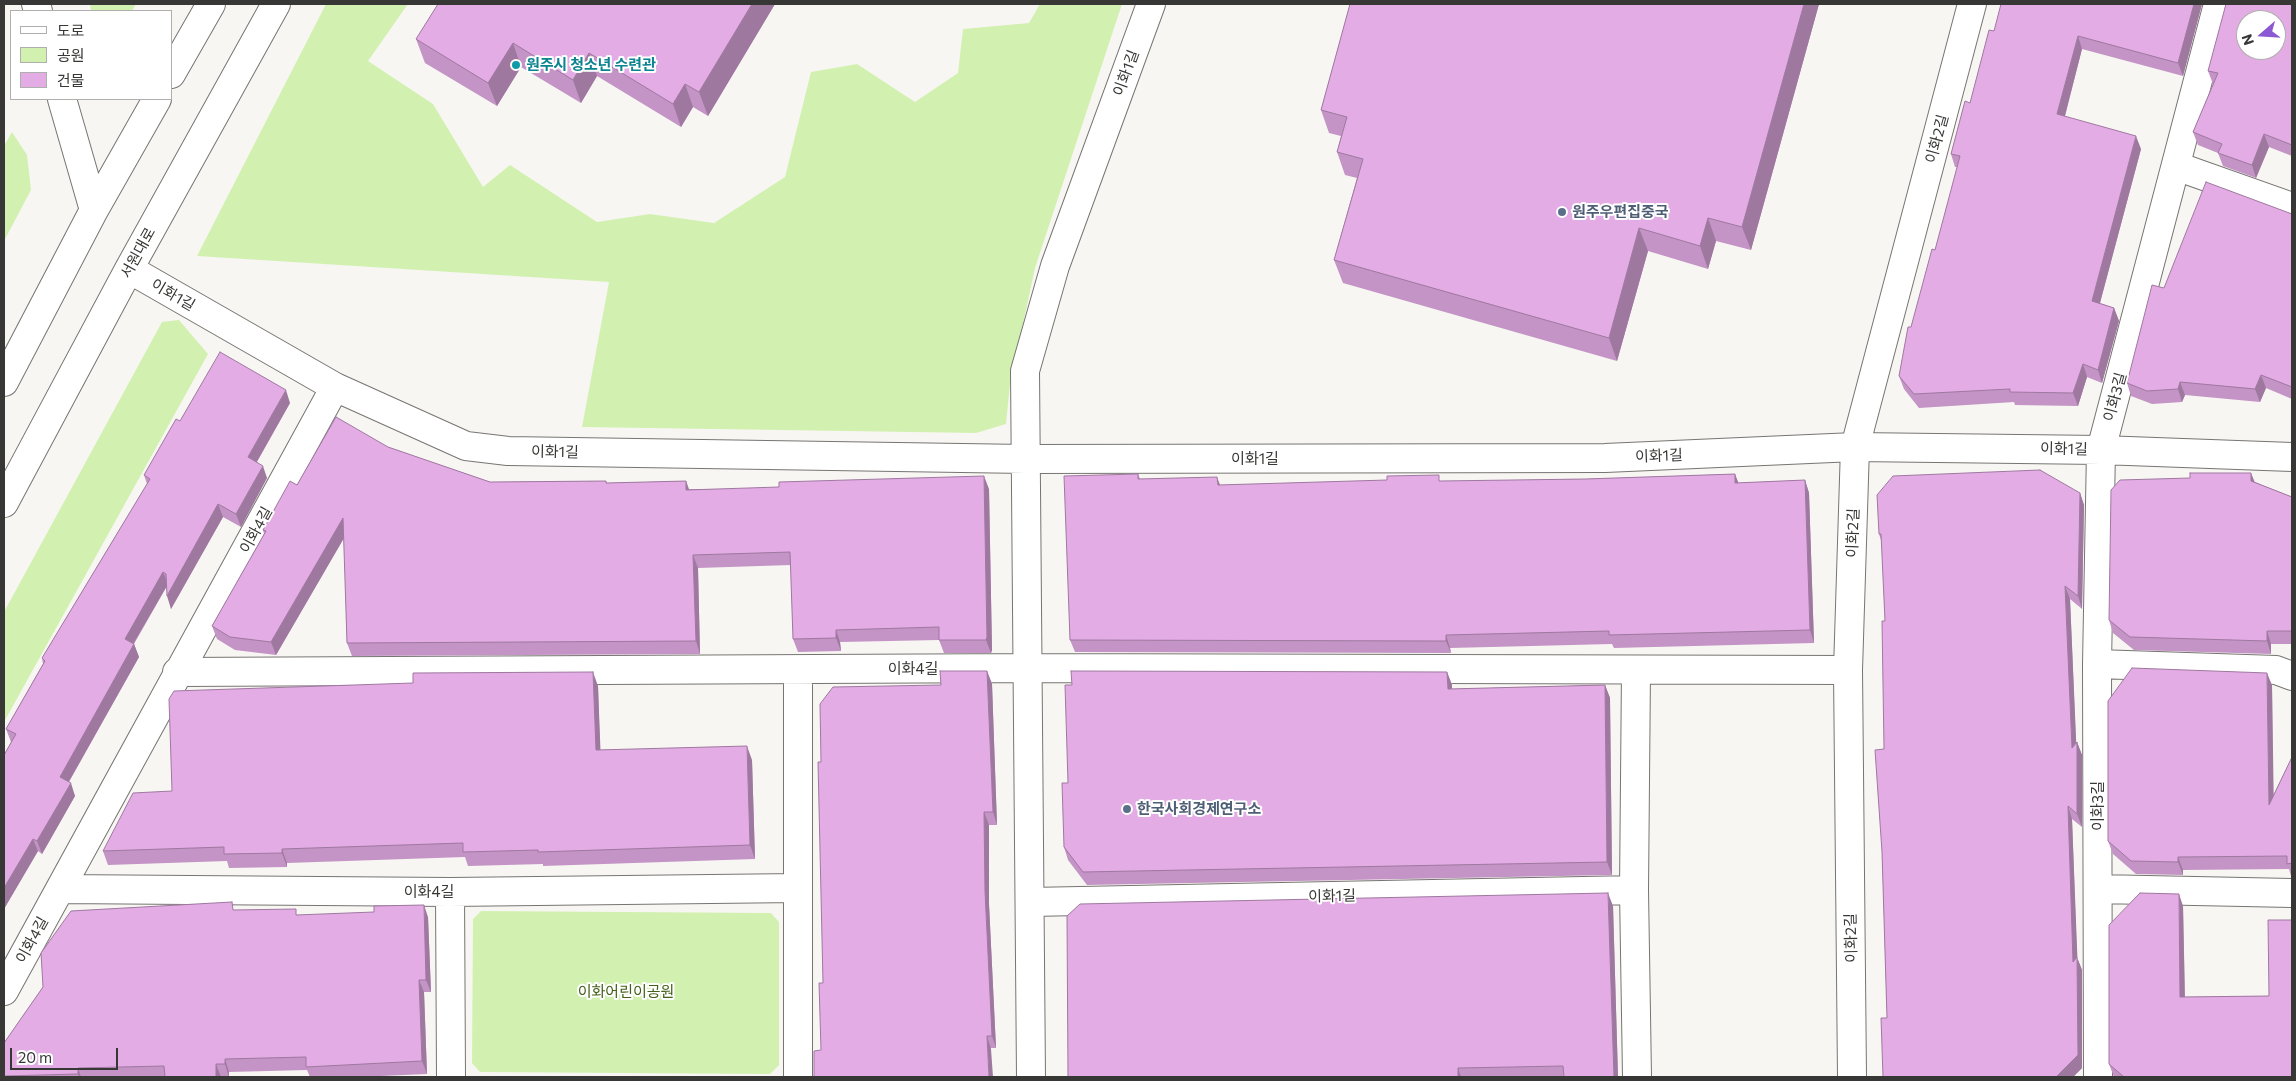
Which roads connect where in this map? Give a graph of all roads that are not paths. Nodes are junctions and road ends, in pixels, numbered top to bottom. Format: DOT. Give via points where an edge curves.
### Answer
graph roads {
  1 [pos="211,4"];
  2 [pos="276,4"];
  3 [pos="1151,4"];
  4 [pos="1972,4"];
  5 [pos="2218,4"];
  6 [pos="172,72"];
  7 [pos="62,100"];
  8 [pos="156,100"];
  9 [pos="2176,166"];
  10 [pos="2292,207"];
  11 [pos="94,210"];
  12 [pos="128,269"];
  13 [pos="4,382"];
  14 [pos="335,387"];
  15 [pos="1855,447"];
  16 [pos="2101,450"];
  17 [pos="2292,457"];
  18 [pos="1026,459"];
  19 [pos="4,503"];
  20 [pos="2097,664"];
  21 [pos="1028,668"];
  22 [pos="798,670"];
  23 [pos="1636,670"];
  24 [pos="1848,670"];
  25 [pos="177,672"];
  26 [pos="2292,676"];
  27 [pos="798,888"];
  28 [pos="60,889"];
  29 [pos="2098,889"];
  30 [pos="1634,890"];
  31 [pos="450,892"];
  32 [pos="2292,893"];
  33 [pos="1030,902"];
  34 [pos="4,991"];
  35 [pos="451,1077"];
  36 [pos="798,1077"];
  37 [pos="1031,1077"];
  38 [pos="1637,1077"];
  39 [pos="1852,1077"];
  40 [pos="2098,1077"];
  1 -- 6 [label="street"];
  2 -- 12 [label="street, 서원대로"];
  3 -- 18 [label="street, 이화1길" via="1055,266 1025,371"];
  4 -- 15 [label="street, 이화2길"];
  5 -- 9 [label="street, 이화3길"];
  7 -- 11 [label="street"];
  8 -- 11 [label="street"];
  9 -- 10 [label="street"];
  9 -- 16 [label="street, 이화3길"];
  11 -- 13 [label="street"];
  12 -- 14 [label="street, 이화1길"];
  12 -- 19 [label="street, 서원대로"];
  14 -- 18 [label="street, 이화1길" via="466,446 508,451"];
  14 -- 25 [label="street, 이화4길"];
  15 -- 16 [label="street, 이화1길"];
  15 -- 18 [label="street, 이화1길" via="1605,458"];
  15 -- 24 [label="street, 이화2길"];
  16 -- 17 [label="street, 이화1길"];
  16 -- 20 [label="street, 이화3길"];
  18 -- 21 [label="street, 이화1길"];
  20 -- 26 [label="street" via="2276,670"];
  20 -- 29 [label="street, 이화3길"];
  21 -- 22 [label="street, 이화4길"];
  21 -- 23 [label="street"];
  21 -- 33 [label="street, 이화1길"];
  22 -- 25 [label="street, 이화4길"];
  22 -- 27 [label="street"];
  23 -- 24 [label="street"];
  23 -- 30 [label="street"];
  24 -- 39 [label="street, 이화2길"];
  25 -- 28 [label="street, 이화4길"];
  27 -- 31 [label="street, 이화4길"];
  27 -- 36 [label="street"];
  28 -- 31 [label="street, 이화4길"];
  28 -- 34 [label="street, 이화4길"];
  29 -- 32 [label="street"];
  29 -- 40 [label="street, 이화3길"];
  30 -- 33 [label="street, 이화1길"];
  30 -- 38 [label="street"];
  31 -- 35 [label="street"];
  33 -- 37 [label="street, 이화1길"];
}
